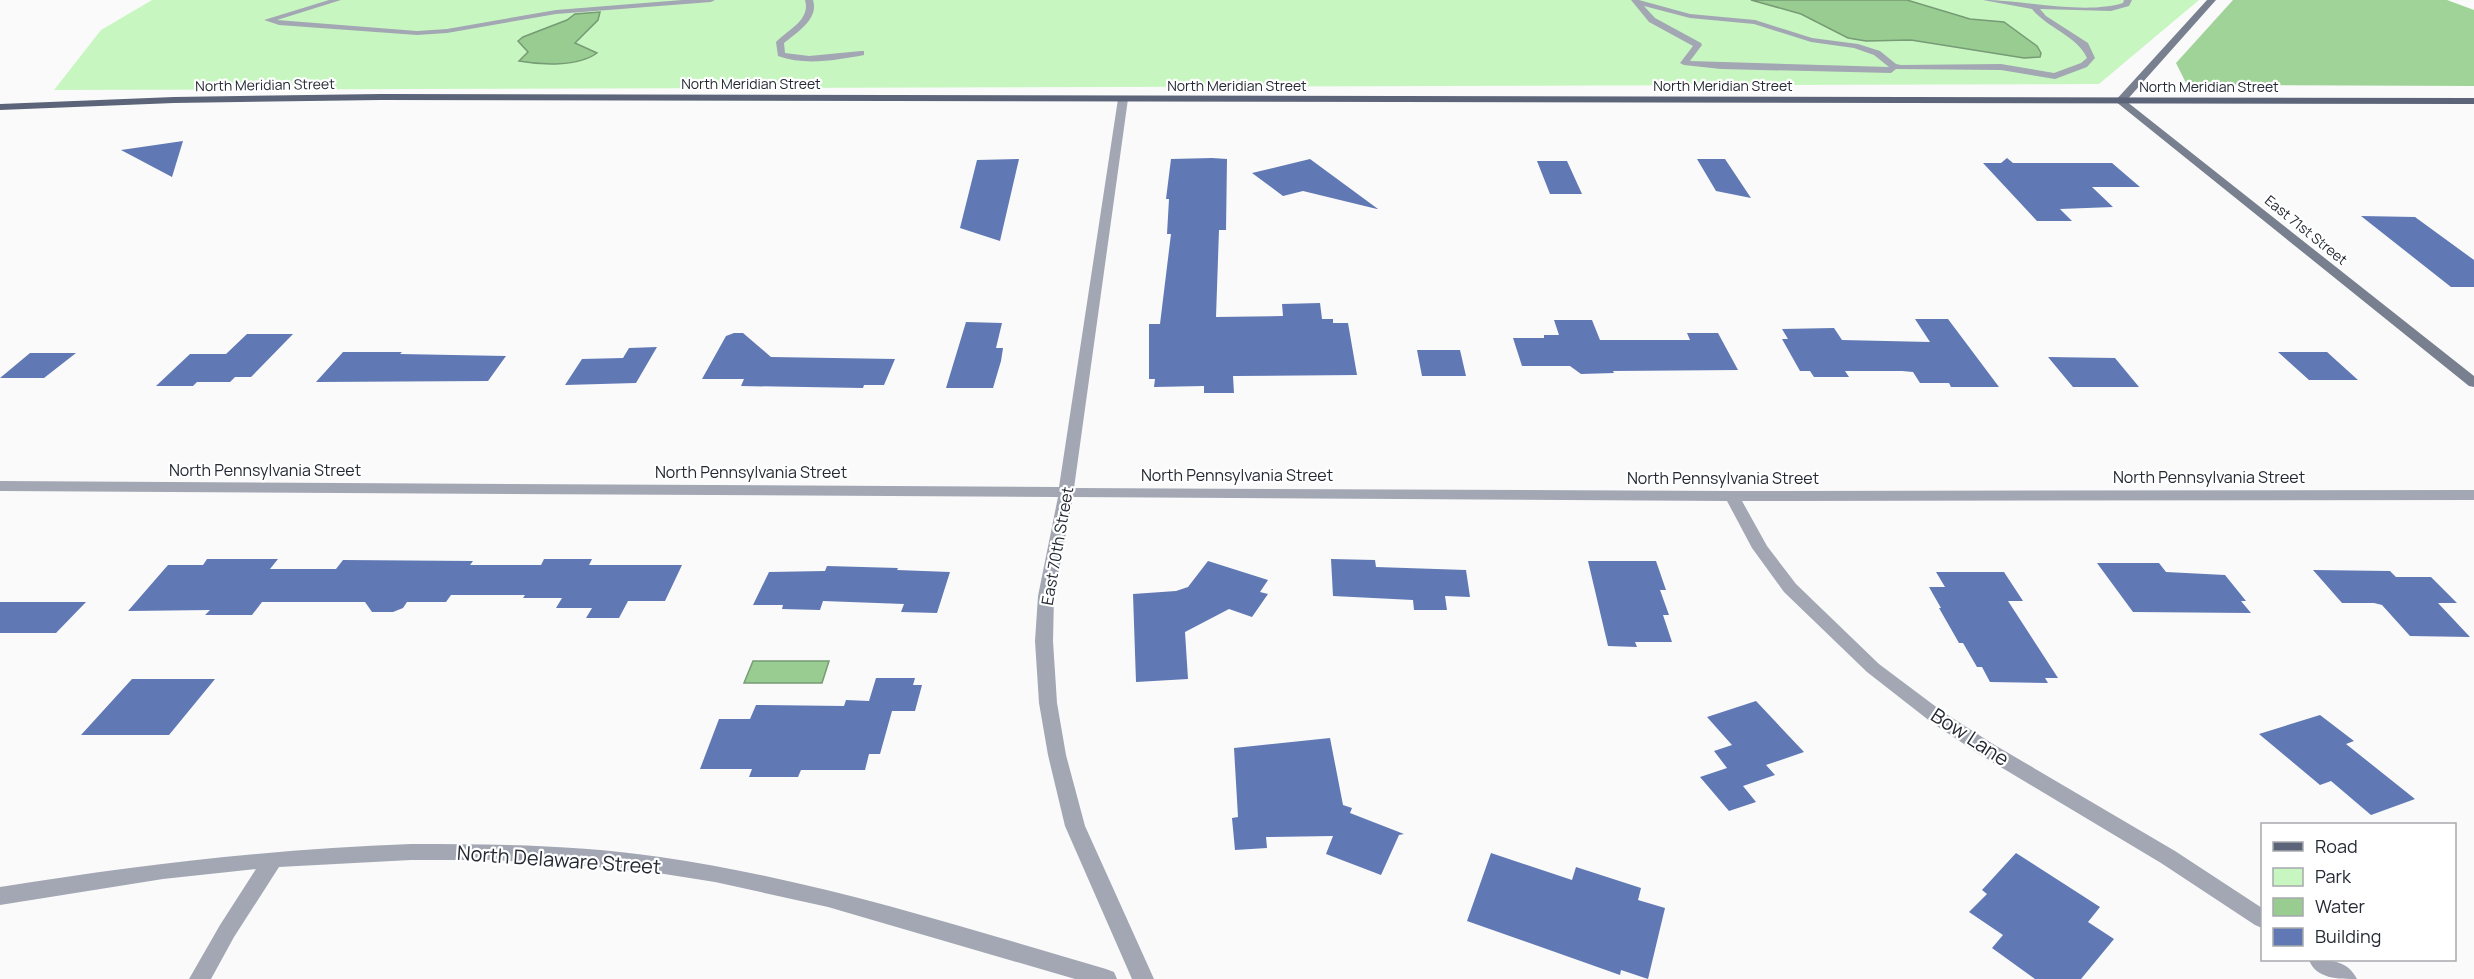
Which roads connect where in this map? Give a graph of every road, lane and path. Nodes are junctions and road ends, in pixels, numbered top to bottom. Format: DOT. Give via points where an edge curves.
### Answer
graph roads {
  1 [pos="337,0"];
  2 [pos="711,0"];
  3 [pos="808,0"];
  4 [pos="1634,0"];
  5 [pos="1987,0"];
  6 [pos="2128,0"];
  7 [pos="2212,0"];
  8 [pos="2034,7"];
  9 [pos="861,53"];
  10 [pos="1893,66"];
  11 [pos="1123,99"];
  12 [pos="2120,100"];
  13 [pos="2474,101"];
  14 [pos="0,107"];
  15 [pos="2474,383"];
  16 [pos="0,486"];
  17 [pos="1066,492"];
  18 [pos="2474,495"];
  19 [pos="1732,496"];
  20 [pos="273,860"];
  21 [pos="0,896"];
  22 [pos="2261,918"];
  23 [pos="2320,961"];
  24 [pos="200,979"];
  25 [pos="1106,979"];
  26 [pos="1143,979"];
  27 [pos="2346,979"];
  1 -- 2 [label="lane" via="268,20 417,33 565,11"];
  3 -- 9 [label="lane" via="810,14 780,42 781,54 800,58"];
  4 -- 10 [label="lane" via="1690,16 1755,22 1811,40 1855,46 1876,53"];
  4 -- 10 [label="lane" via="1652,20 1698,45 1684,63 1880,70 1891,70"];
  5 -- 8 [label="lane"];
  6 -- 8 [label="lane" via="2111,9"];
  7 -- 12 [label="main road"];
  8 -- 10 [label="lane" via="2043,18 2085,45 2091,58 2055,75 2001,68"];
  11 -- 12 [label="main road, North Meridian Street"];
  11 -- 14 [label="main road, North Meridian Street" via="371,97 184,99"];
  11 -- 17 [label="street, East 70th Street"];
  12 -- 13 [label="main road, North Meridian Street"];
  12 -- 15 [label="main road, East 71st Street"];
  16 -- 17 [label="street, North Pennsylvania Street"];
  17 -- 19 [label="street, North Pennsylvania Street"];
  17 -- 26 [label="street, East 70th Street" via="1046,596 1048,703 1075,826"];
  18 -- 19 [label="street, North Pennsylvania Street"];
  19 -- 22 [label="street, Bow Lane" via="1760,548 1790,588 1873,668 1936,717 2200,876"];
  20 -- 21 [label="street, North Delaware Street" via="91,880"];
  20 -- 24 [label="street"];
  20 -- 25 [label="street, North Delaware Street" via="460,852 659,865 851,904"];
  23 -- 27 [label="street"];
}
